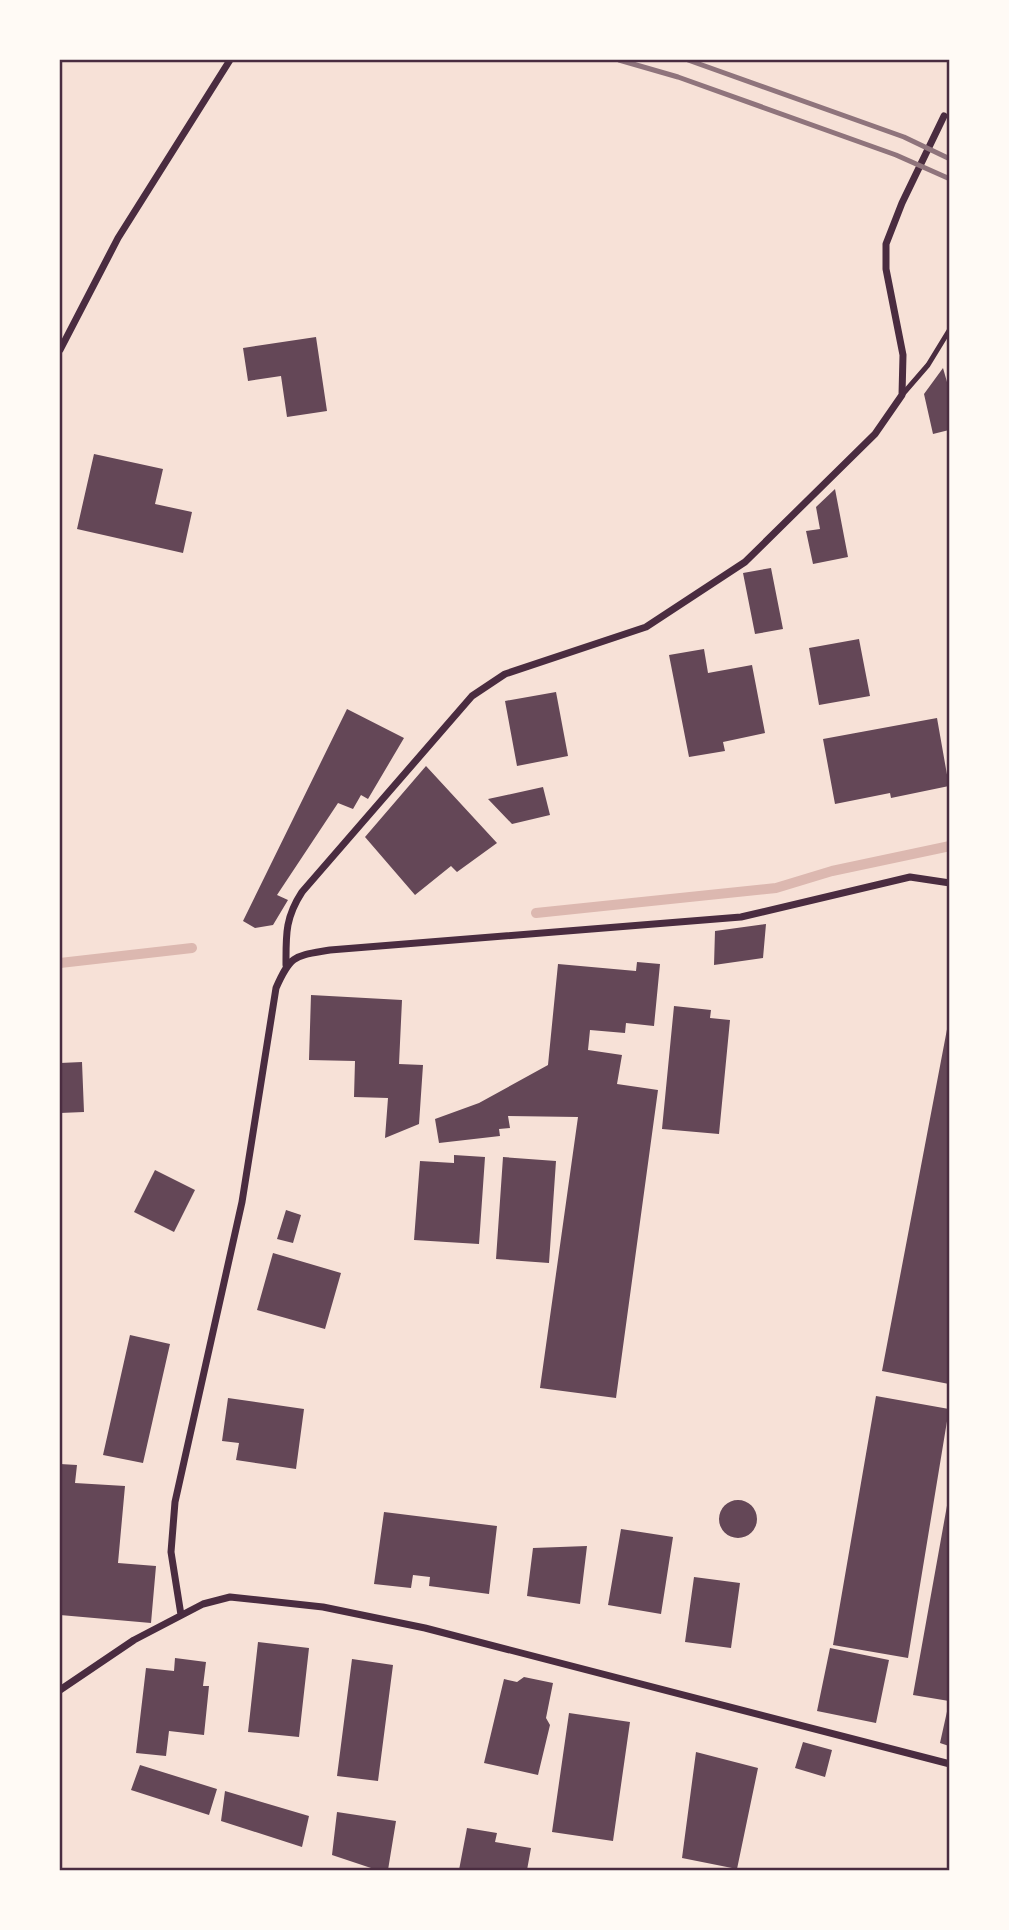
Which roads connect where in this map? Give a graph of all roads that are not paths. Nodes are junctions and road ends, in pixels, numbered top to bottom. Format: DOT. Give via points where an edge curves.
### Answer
graph roads {
  1 [pos="229,60"];
  2 [pos="944,116"];
  3 [pos="950,329"];
  4 [pos="60,349"];
  5 [pos="902,395"];
  6 [pos="950,883"];
  7 [pos="286,965"];
  8 [pos="181,1615"];
  9 [pos="60,1690"];
  10 [pos="950,1764"];
  1 -- 4 [label="street" via="118,238"];
  2 -- 5 [label="street" via="886,244 886,269 903,355"];
  3 -- 5 [label="lane"];
  5 -- 7 [label="street" via="875,434 745,562 646,627 505,674 472,696 302,892 290,910 286,928"];
  6 -- 7 [label="street" via="910,877 741,917 330,950 300,955"];
  7 -- 8 [label="street" via="276,988 242,1202 175,1502 171,1552"];
  8 -- 9 [label="street" via="134,1640"];
  8 -- 10 [label="street" via="230,1597 323,1607 425,1628"];
}
